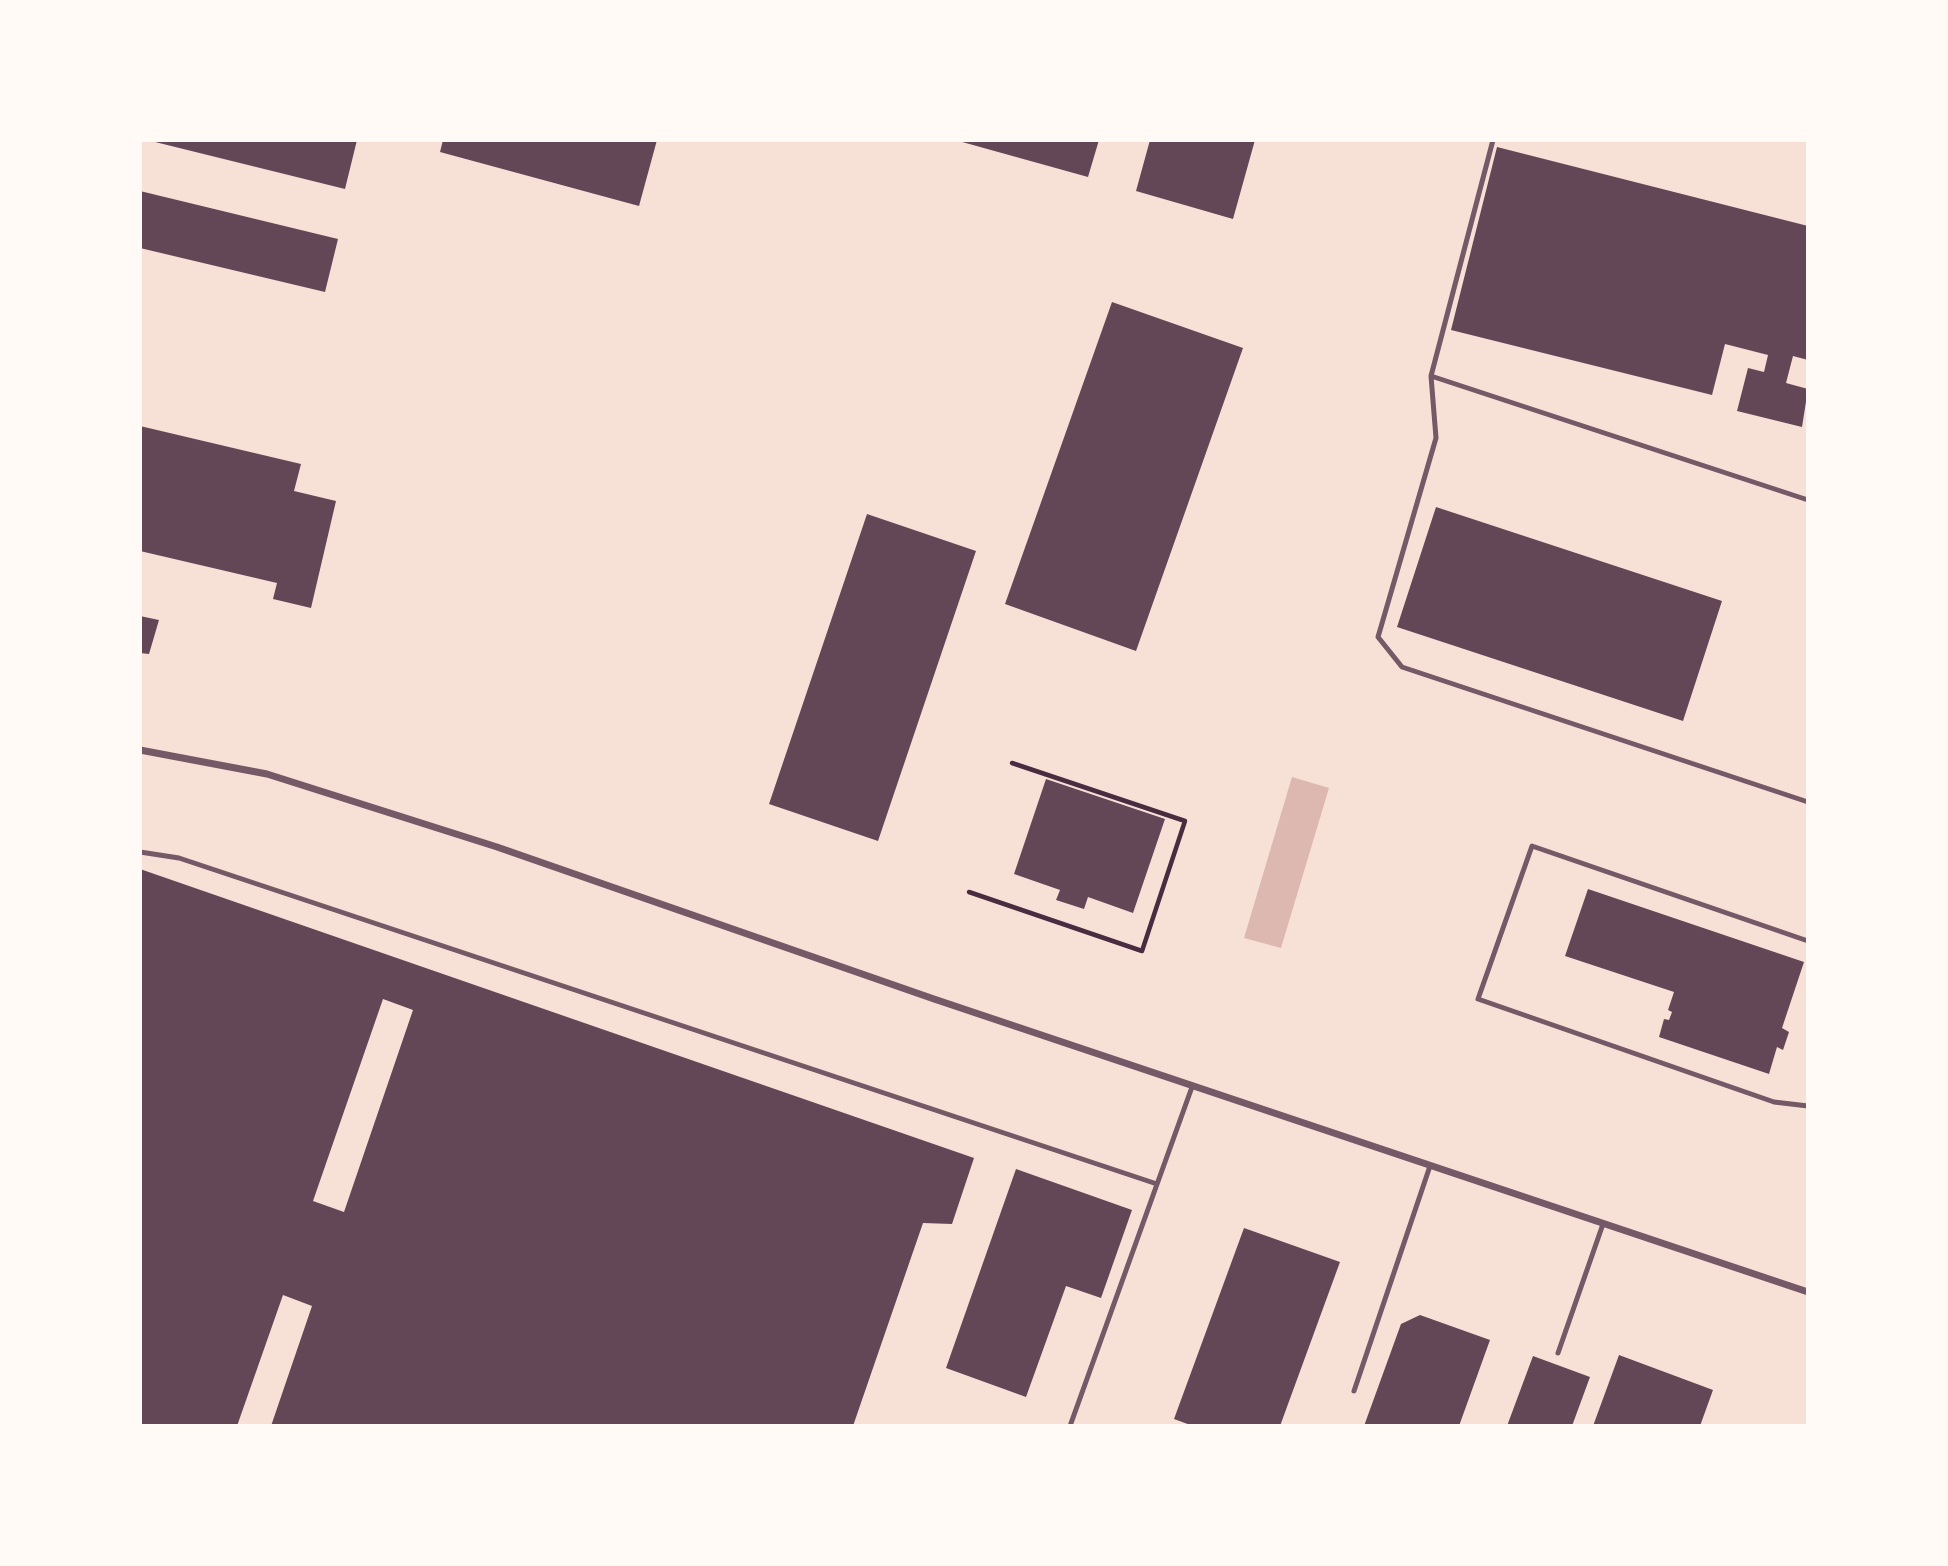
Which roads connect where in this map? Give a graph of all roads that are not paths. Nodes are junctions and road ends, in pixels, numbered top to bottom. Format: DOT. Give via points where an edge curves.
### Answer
graph roads {
  1 [pos="1493,140"];
  2 [pos="1431,376"];
  3 [pos="1808,500"];
  4 [pos="140,750"];
  5 [pos="1808,802"];
  6 [pos="140,852"];
  7 [pos="1808,941"];
  8 [pos="1192,1087"];
  9 [pos="1808,1106"];
  10 [pos="1430,1166"];
  11 [pos="1157,1184"];
  12 [pos="1603,1224"];
  13 [pos="1808,1292"];
  14 [pos="1558,1353"];
  15 [pos="1354,1391"];
  16 [pos="1070,1426"];
  1 -- 2 [label="lane"];
  2 -- 3 [label="lane"];
  2 -- 5 [label="lane" via="1436,438 1378,637 1402,667"];
  4 -- 8 [label="street" via="267,774 472,839"];
  6 -- 11 [label="lane" via="203,866"];
  7 -- 9 [label="lane" via="1532,846 1478,999 1774,1102"];
  8 -- 10 [label="street"];
  8 -- 11 [label="lane"];
  10 -- 12 [label="street"];
  10 -- 15 [label="lane"];
  11 -- 16 [label="lane"];
  12 -- 13 [label="street"];
  12 -- 14 [label="lane"];
}
